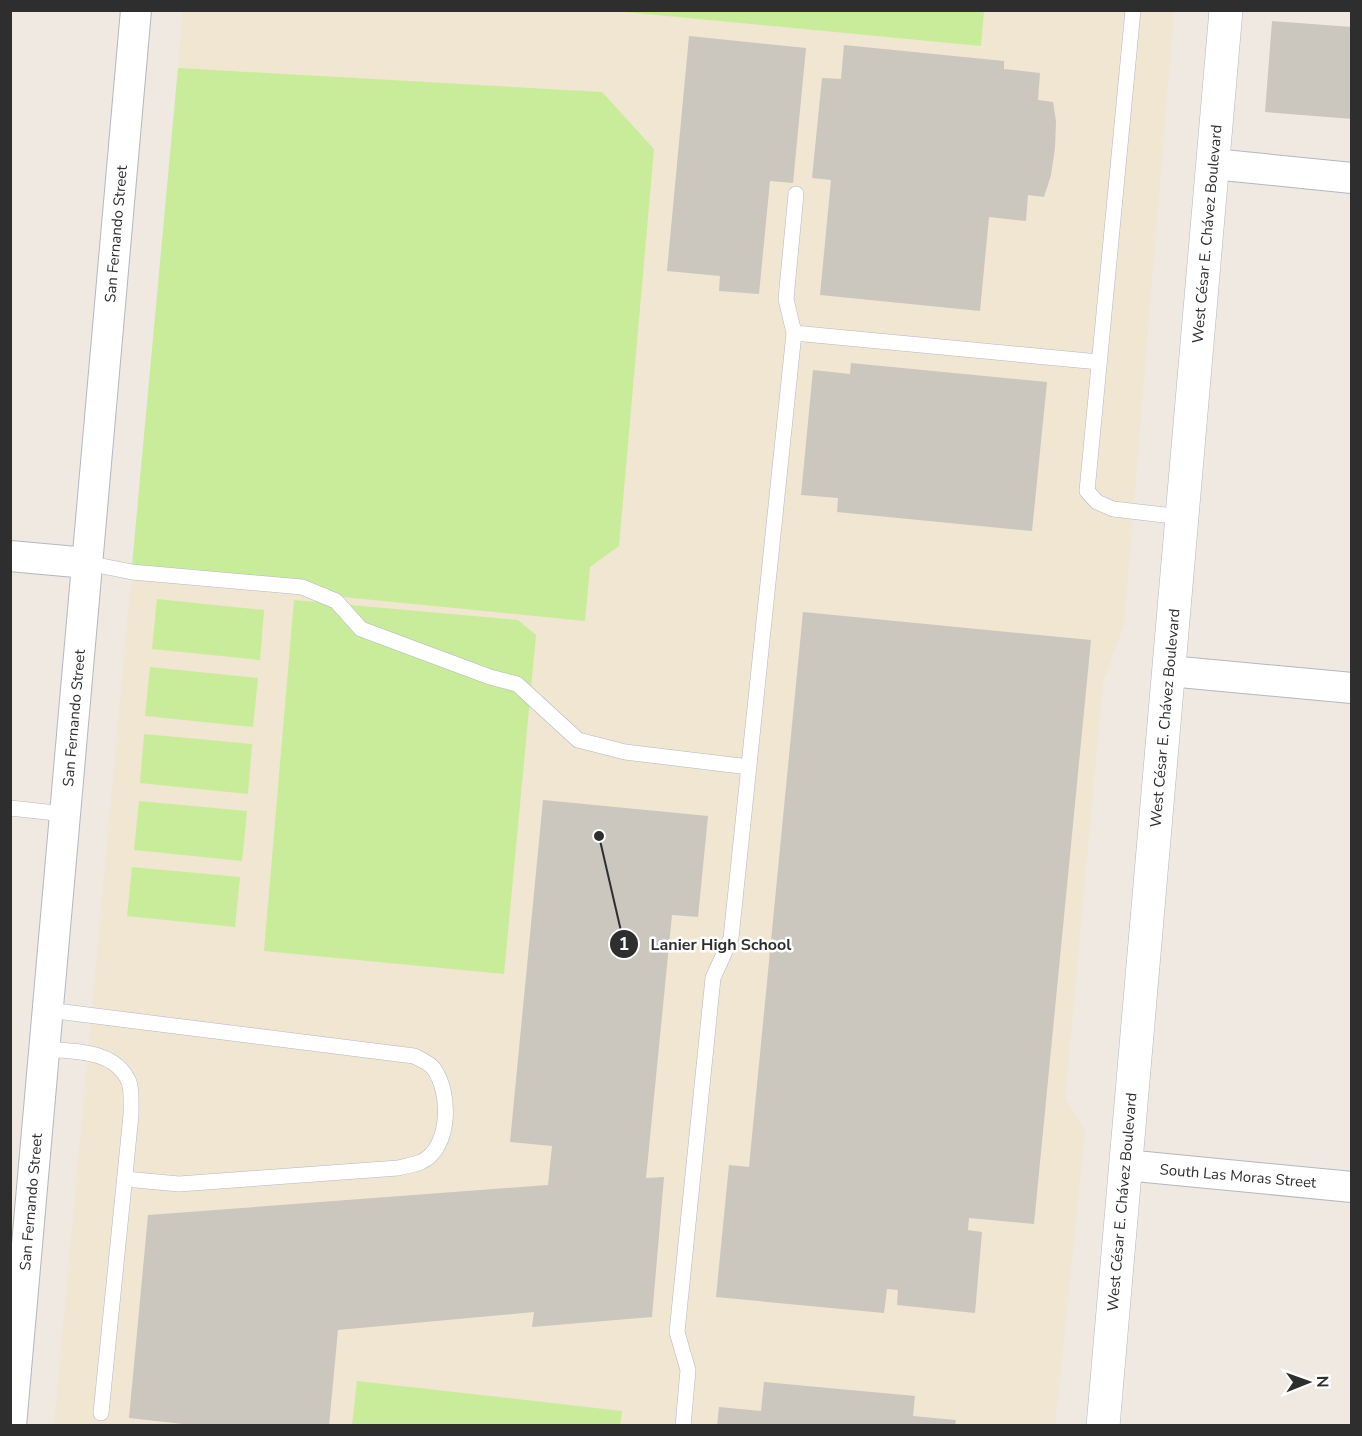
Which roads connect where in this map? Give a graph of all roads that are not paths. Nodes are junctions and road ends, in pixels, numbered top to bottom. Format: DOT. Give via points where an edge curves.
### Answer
graph roads {
  1 [pos="136,10"];
  2 [pos="1133,10"];
  3 [pos="1226,10"];
  4 [pos="1213,164"];
  5 [pos="1352,178"];
  6 [pos="796,194"];
  7 [pos="794,333"];
  8 [pos="1099,362"];
  9 [pos="1182,517"];
  10 [pos="10,556"];
  11 [pos="87,563"];
  12 [pos="1169,671"];
  13 [pos="1352,688"];
  14 [pos="749,767"];
  15 [pos="10,808"];
  16 [pos="65,814"];
  17 [pos="48,1010"];
  18 [pos="45,1049"];
  19 [pos="1125,1165"];
  20 [pos="125,1179"];
  21 [pos="1352,1187"];
  22 [pos="15,1326"];
  23 [pos="101,1413"];
  24 [pos="11,1425"];
  25 [pos="683,1425"];
  26 [pos="1103,1425"];
  1 -- 11 [label="street, San Fernando Street"];
  2 -- 8 [label="lane"];
  3 -- 4 [label="street, West César E. Chávez Boulevard"];
  4 -- 5 [label="street"];
  4 -- 9 [label="street, West César E. Chávez Boulevard"];
  6 -- 7 [label="lane" via="786,299"];
  7 -- 8 [label="lane"];
  7 -- 14 [label="lane"];
  8 -- 9 [label="lane" via="1087,491 1097,502 1113,509"];
  9 -- 12 [label="street, West César E. Chávez Boulevard"];
  10 -- 11 [label="street"];
  11 -- 14 [label="lane" via="132,572 302,587 336,601 361,629 517,684 578,740 625,752"];
  11 -- 16 [label="street, San Fernando Street"];
  12 -- 13 [label="street"];
  12 -- 19 [label="street, West César E. Chávez Boulevard"];
  14 -- 25 [label="lane" via="731,938 713,978 677,1332 688,1370"];
  15 -- 16 [label="lane"];
  16 -- 17 [label="street, San Fernando Street"];
  17 -- 18 [label="street, San Fernando Street"];
  17 -- 20 [label="lane" via="414,1056 433,1067 445,1092 445,1121 438,1146 422,1162 398,1168 179,1184"];
  18 -- 20 [label="lane" via="100,1055 116,1064 129,1082 131,1115"];
  18 -- 22 [label="street, San Fernando Street"];
  19 -- 21 [label="street, South Las Moras Street"];
  19 -- 26 [label="street, West César E. Chávez Boulevard"];
  20 -- 23 [label="lane"];
  22 -- 24 [label="street, San Fernando Street"];
}
